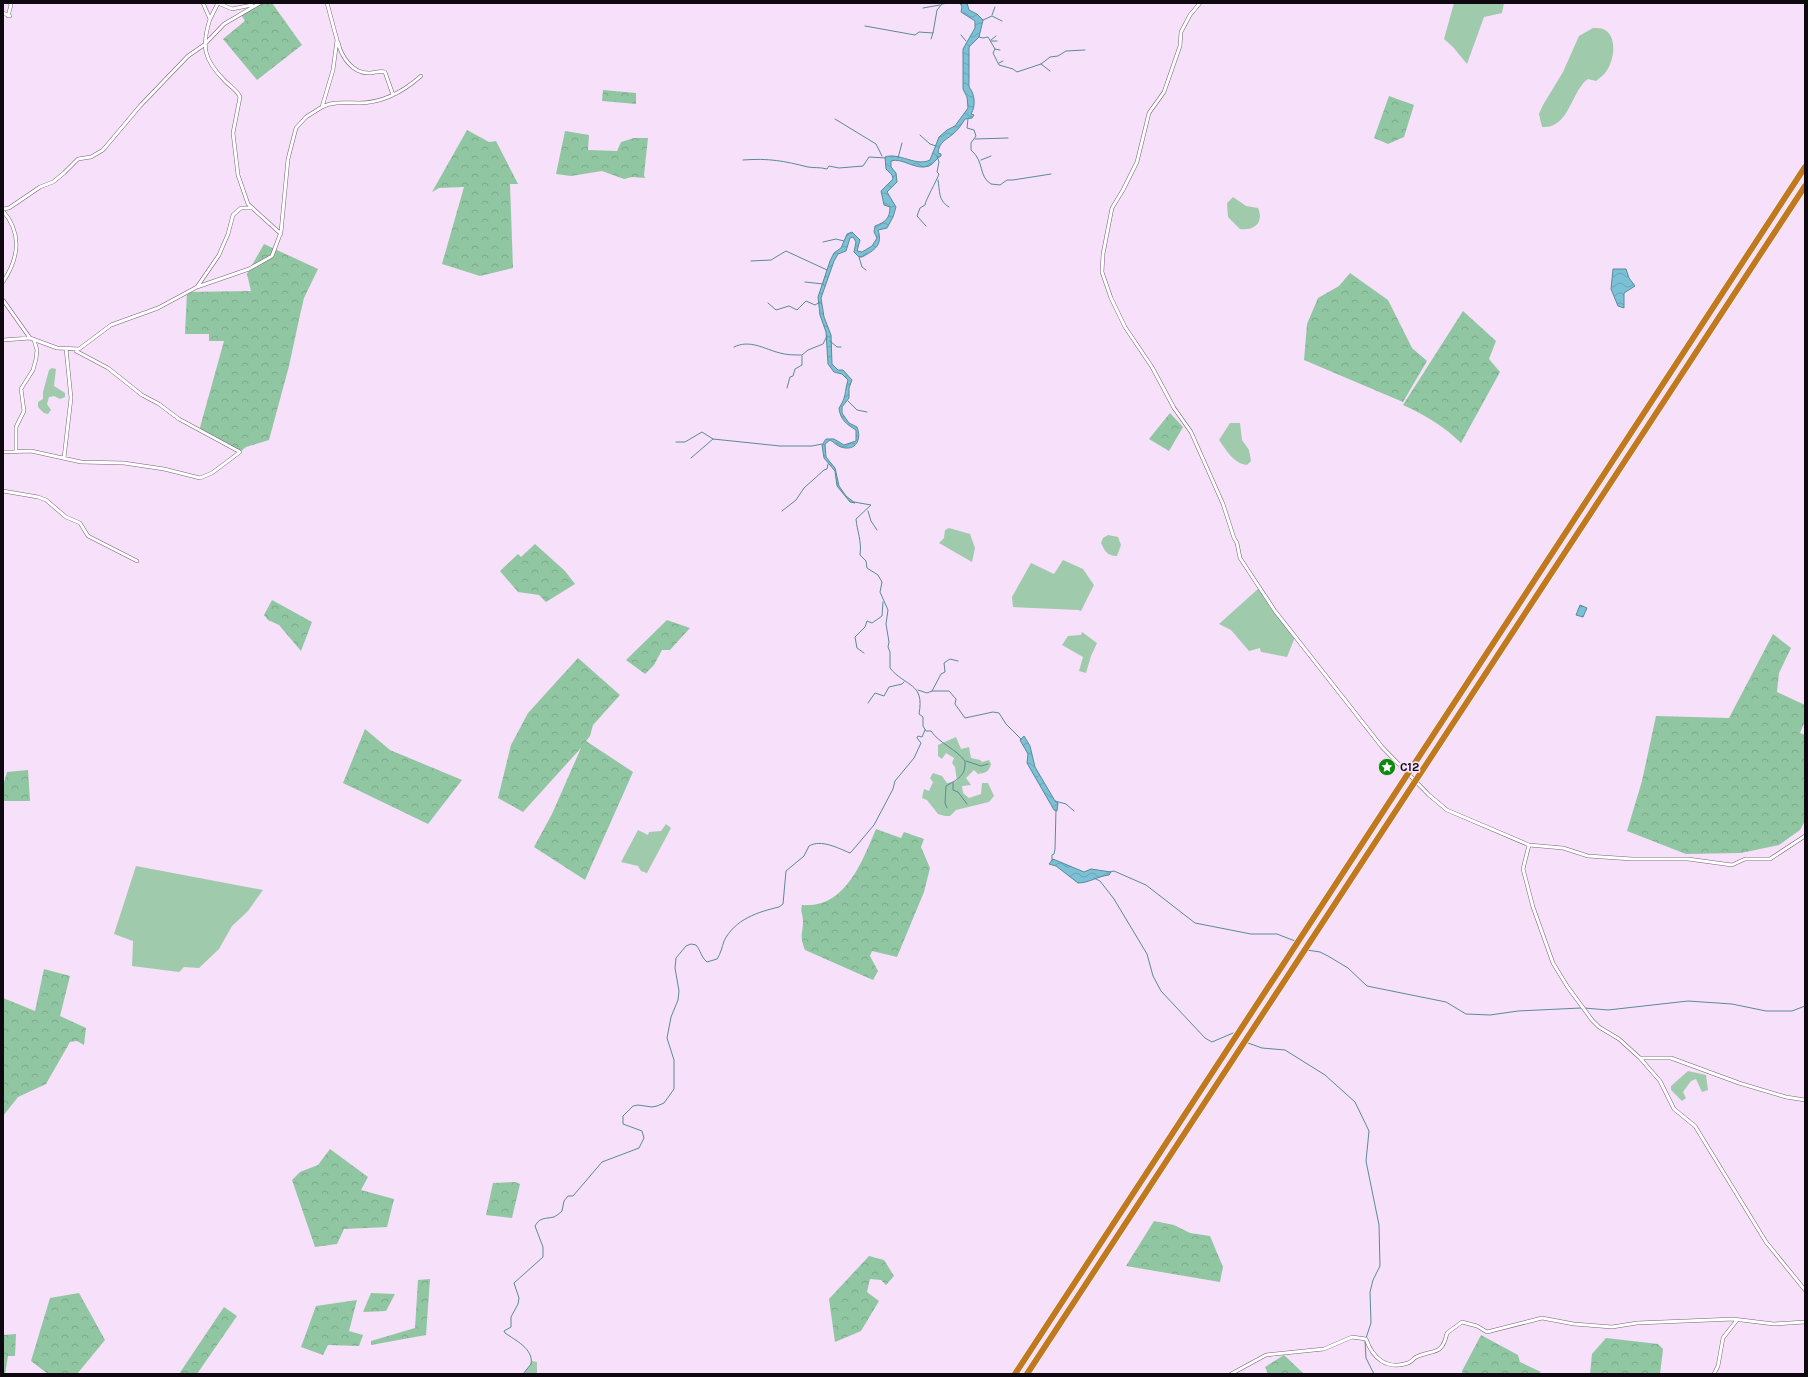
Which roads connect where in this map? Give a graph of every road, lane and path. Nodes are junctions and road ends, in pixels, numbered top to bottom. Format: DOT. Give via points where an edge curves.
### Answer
graph roads {
  1 [pos="10,3"];
  2 [pos="203,3"];
  3 [pos="218,3"];
  4 [pos="327,3"];
  5 [pos="1200,3"];
  6 [pos="259,4"];
  7 [pos="3,13"];
  8 [pos="210,19"];
  9 [pos="337,40"];
  10 [pos="204,45"];
  11 [pos="421,76"];
  12 [pos="393,95"];
  13 [pos="322,107"];
  14 [pos="1805,167"];
  15 [pos="1805,186"];
  16 [pos="251,208"];
  17 [pos="3,210"];
  18 [pos="281,234"];
  19 [pos="3,282"];
  20 [pos="196,287"];
  21 [pos="3,300"];
  22 [pos="32,339"];
  23 [pos="3,340"];
  24 [pos="66,348"];
  25 [pos="74,350"];
  26 [pos="16,451"];
  27 [pos="3,452"];
  28 [pos="64,458"];
  29 [pos="3,491"];
  30 [pos="136,561"];
  31 [pos="1415,781"];
  32 [pos="1805,836"];
  33 [pos="1529,845"];
  34 [pos="1640,1058"];
  35 [pos="1805,1100"];
  36 [pos="1805,1290"];
  37 [pos="1737,1320"];
  38 [pos="1805,1322"];
  39 [pos="1015,1374"];
  40 [pos="1028,1374"];
  41 [pos="1231,1374"];
  42 [pos="1714,1374"];
  1 -- 7 [label="street" via="12,5 9,16"];
  2 -- 8 [label="street"];
  3 -- 6 [label="street" via="234,9"];
  3 -- 8 [label="street"];
  4 -- 9 [label="street"];
  5 -- 31 [label="street" via="1181,32 1180,46 1164,92 1149,113 1136,162 1112,208 1102,254 1102,272 1125,327 1152,367 1174,408 1192,432 1223,504 1242,563 1292,633 1382,747"];
  6 -- 10 [label="street" via="224,24"];
  8 -- 10 [label="street"];
  9 -- 12 [label="street" via="342,56 354,68 367,73 385,72"];
  9 -- 13 [label="street" via="331,76"];
  10 -- 16 [label="street" via="211,63 240,95 234,122 234,144 238,175"];
  10 -- 17 [label="street" via="181,62 103,150 91,157 78,159 53,182"];
  11 -- 12 [label="street"];
  12 -- 13 [label="street" via="361,103 339,103"];
  13 -- 18 [label="street" via="309,114 296,128 288,159"];
  14 -- 39 [label="highway"];
  15 -- 31 [label="highway"];
  16 -- 18 [label="street"];
  16 -- 20 [label="street" via="240,208 233,216 219,255"];
  17 -- 19 [label="street" via="12,221 17,236 16,248"];
  18 -- 20 [label="street" via="272,256 249,269"];
  20 -- 25 [label="street" via="158,308 111,325 83,347"];
  21 -- 22 [label="street"];
  22 -- 23 [label="street"];
  22 -- 24 [label="street" via="53,347"];
  22 -- 26 [label="street" via="37,350 36,359 33,370 21,388 24,412 16,427"];
  24 -- 25 [label="street"];
  24 -- 28 [label="street" via="71,398"];
  25 -- 28 [label="street" via="108,368 142,395 179,419 240,452 212,473 200,478 124,463 81,462"];
  26 -- 27 [label="street"];
  26 -- 28 [label="street" via="31,451"];
  29 -- 30 [label="street" via="46,500 66,517 80,523 88,536"];
  31 -- 33 [label="street" via="1447,810"];
  31 -- 40 [label="highway"];
  32 -- 33 [label="street" via="1770,858 1745,859 1732,865 1688,859 1588,856 1563,848"];
  33 -- 34 [label="street" via="1523,869 1533,907 1553,963 1592,1020"];
  34 -- 35 [label="street" via="1671,1058 1739,1083"];
  34 -- 36 [label="street" via="1660,1081 1674,1109 1696,1126 1766,1242"];
  37 -- 38 [label="street" via="1774,1324"];
  37 -- 41 [label="street" via="1637,1323 1612,1327 1542,1318 1487,1332 1462,1322 1447,1333 1445,1343 1436,1352 1416,1357 1410,1363 1385,1364 1373,1356 1366,1339 1352,1337 1324,1349 1266,1356"];
  37 -- 42 [label="street" via="1723,1338"];
}
